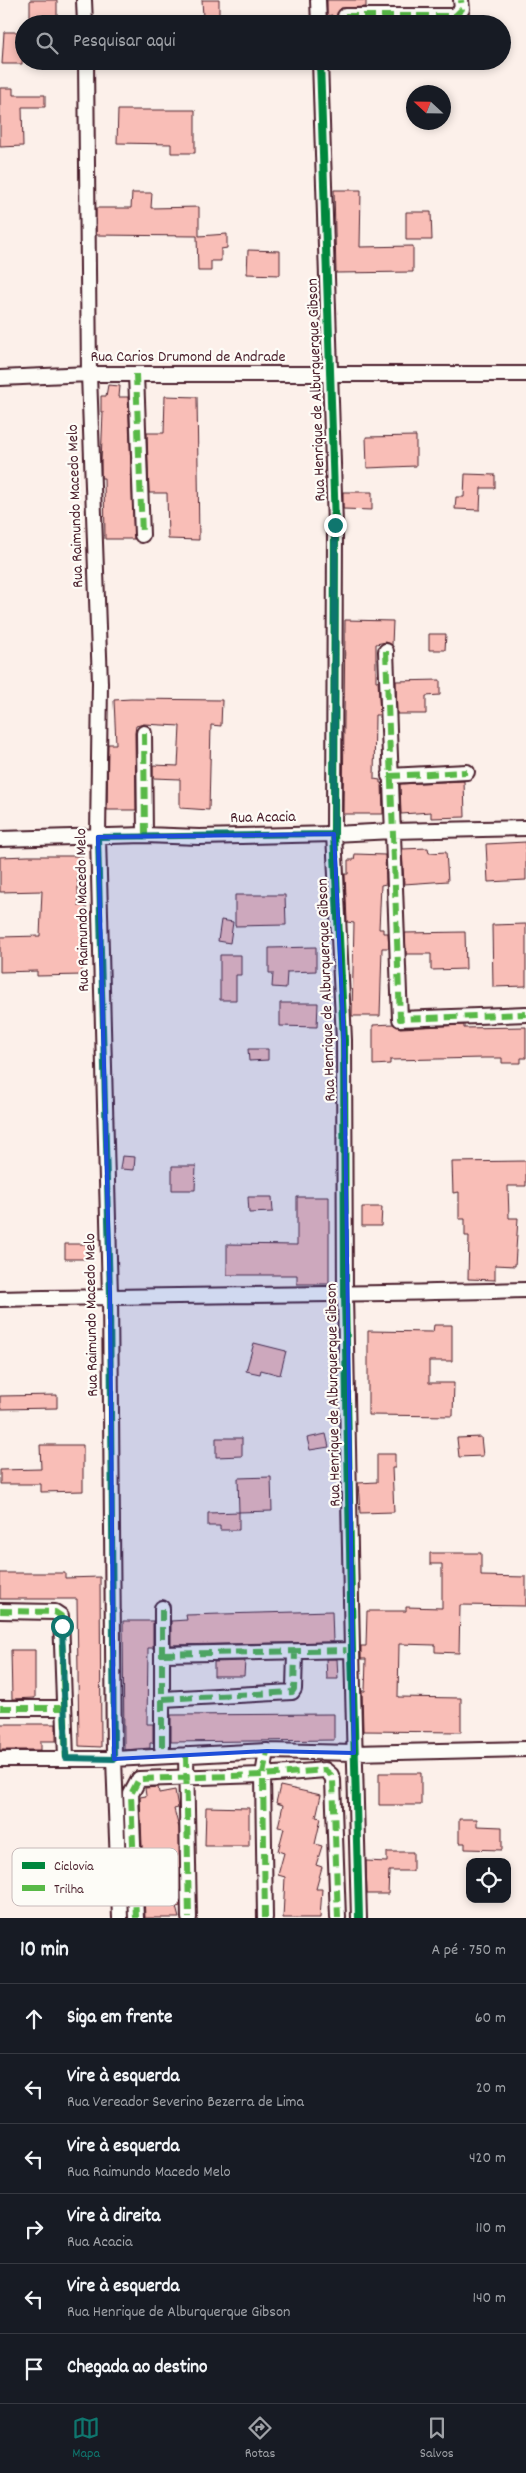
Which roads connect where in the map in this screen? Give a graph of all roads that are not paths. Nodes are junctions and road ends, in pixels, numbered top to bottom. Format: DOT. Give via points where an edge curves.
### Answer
graph roads {
  1 [pos="84,0"];
  2 [pos="318,0"];
  3 [pos="461,0"];
  4 [pos="85,15"];
  5 [pos="319,15"];
  6 [pos="456,15"];
  7 [pos="86,70"];
  8 [pos="320,70"];
  9 [pos="89,374"];
  10 [pos="136,374"];
  11 [pos="330,374"];
  12 [pos="526,374"];
  13 [pos="0,378"];
  14 [pos="142,535"];
  15 [pos="386,651"];
  16 [pos="144,733"];
  17 [pos="467,772"];
  18 [pos="389,776"];
  19 [pos="526,828"];
  20 [pos="392,831"];
  21 [pos="334,834"];
  22 [pos="145,835"];
  23 [pos="98,837"];
  24 [pos="0,839"];
  25 [pos="526,1014"];
  26 [pos="526,1290"];
  27 [pos="346,1295"];
  28 [pos="110,1296"];
  29 [pos="0,1299"];
  30 [pos="162,1608"];
  31 [pos="0,1611"];
  32 [pos="352,1650"];
  33 [pos="294,1652"];
  34 [pos="163,1654"];
  35 [pos="163,1699"];
  36 [pos="0,1708"];
  37 [pos="63,1708"];
  38 [pos="162,1747"];
  39 [pos="526,1748"];
  40 [pos="267,1751"];
  41 [pos="354,1753"];
  42 [pos="186,1754"];
  43 [pos="66,1758"];
  44 [pos="0,1759"];
  45 [pos="114,1759"];
  46 [pos="263,1775"];
  47 [pos="187,1776"];
  48 [pos="117,1848"];
  49 [pos="133,1848"];
  50 [pos="189,1918"];
  51 [pos="265,1918"];
  52 [pos="338,1918"];
  53 [pos="359,1918"];
  1 -- 4 [label="street"];
  2 -- 5 [label="street"];
  3 -- 6 [label="street" via="462,9"];
  7 -- 9 [label="street, Rua Raimundo Macedo Melo"];
  8 -- 11 [label="street, Rua Henrique de Alburquerque Gibson"];
  9 -- 10 [label="street, Rua Carios Drumond de Andrade"];
  9 -- 13 [label="street, Rua Carios Drumond de Andrade"];
  9 -- 23 [label="street, Rua Raimundo Macedo Melo" via="100,683"];
  10 -- 11 [label="street, Rua Carios Drumond de Andrade"];
  10 -- 14 [label="street"];
  11 -- 12 [label="street, Rua Carios Drumond de Andrade"];
  11 -- 21 [label="street, Rua Henrique de Alburquerque Gibson" via="335,525"];
  15 -- 18 [label="street"];
  16 -- 22 [label="street"];
  17 -- 18 [label="street"];
  18 -- 20 [label="street"];
  19 -- 20 [label="street, Rua Acacia"];
  20 -- 21 [label="street, Rua Acacia"];
  20 -- 25 [label="street" via="400,1019"];
  21 -- 22 [label="street, Rua Acacia"];
  21 -- 27 [label="street, Rua Henrique de Alburquerque Gibson" via="344,1040"];
  22 -- 23 [label="street, Rua Acacia"];
  23 -- 24 [label="street, Rua Acacia"];
  23 -- 28 [label="street, Rua Raimundo Macedo Melo"];
  26 -- 27 [label="street"];
  27 -- 28 [label="street"];
  27 -- 32 [label="street, Rua Henrique de Alburquerque Gibson"];
  28 -- 29 [label="street"];
  28 -- 45 [label="street, Rua Raimundo Macedo Melo"];
  30 -- 34 [label="street"];
  31 -- 37 [label="street" via="55,1612 61,1616"];
  32 -- 33 [label="street"];
  32 -- 41 [label="street, Rua Henrique de Alburquerque Gibson"];
  33 -- 34 [label="street"];
  33 -- 35 [label="street" via="292,1692"];
  34 -- 35 [label="street"];
  35 -- 38 [label="street"];
  36 -- 37 [label="street"];
  37 -- 43 [label="street"];
  39 -- 41 [label="street"];
  40 -- 41 [label="street"];
  40 -- 42 [label="street"];
  40 -- 46 [label="street"];
  41 -- 53 [label="street, Rua Henrique de Alburquerque Gibson"];
  42 -- 45 [label="street"];
  42 -- 47 [label="street"];
  43 -- 44 [label="street"];
  43 -- 45 [label="street"];
  45 -- 48 [label="street, Rua Raimundo Macedo Melo"];
  46 -- 47 [label="street"];
  46 -- 51 [label="street"];
  46 -- 52 [label="street" via="325,1770 331,1775"];
  47 -- 49 [label="street" via="139,1779 132,1788"];
  47 -- 50 [label="street"];
}
